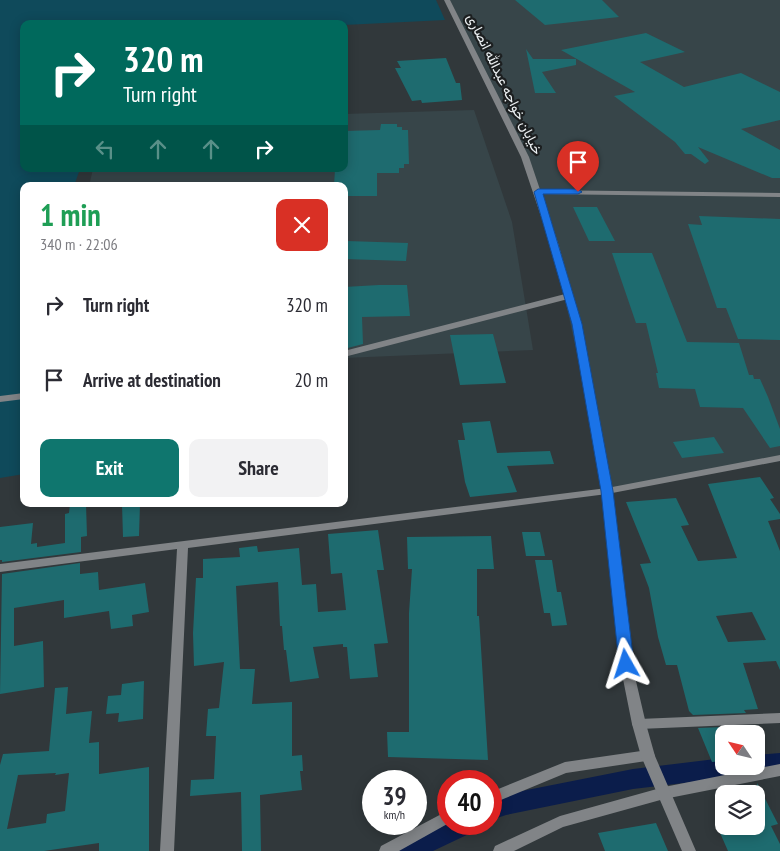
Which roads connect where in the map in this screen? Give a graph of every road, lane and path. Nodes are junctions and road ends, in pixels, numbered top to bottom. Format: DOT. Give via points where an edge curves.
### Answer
graph roads {
  1 [pos="448,0"];
  2 [pos="538,192"];
  3 [pos="780,196"];
  4 [pos="569,296"];
  5 [pos="348,353"];
  6 [pos="20,396"];
  7 [pos="0,399"];
  8 [pos="780,458"];
  9 [pos="607,491"];
  10 [pos="183,544"];
  11 [pos="0,568"];
  12 [pos="780,718"];
  13 [pos="639,724"];
  14 [pos="648,756"];
  15 [pos="780,770"];
  16 [pos="664,793"];
  17 [pos="502,794"];
  18 [pos="437,823"];
  19 [pos="167,851"];
  20 [pos="386,851"];
  21 [pos="500,851"];
  22 [pos="689,851"];
  1 -- 2 [label="street, خیابان خواجه عبدالله انصاری" via="525,157"];
  2 -- 3 [label="street"];
  2 -- 4 [label="street, خیابان خواجه عبدالله انصاری"];
  4 -- 5 [label="street"];
  4 -- 9 [label="street, خیابان خواجه عبدالله انصاری"];
  6 -- 7 [label="street"];
  8 -- 9 [label="street"];
  9 -- 10 [label="street"];
  9 -- 13 [label="street, خیابان خواجه عبدالله انصاری" via="626,664"];
  10 -- 11 [label="street"];
  10 -- 19 [label="street"];
  12 -- 13 [label="street"];
  13 -- 14 [label="street, خیابان خواجه عبدالله انصاری"];
  14 -- 16 [label="street, خیابان خواجه عبدالله انصاری"];
  14 -- 17 [label="street" via="565,768"];
  15 -- 16 [label="street"];
  16 -- 21 [label="street" via="560,822"];
  16 -- 22 [label="street, خیابان خواجه عبدالله انصاری"];
  18 -- 20 [label="street"];
}
